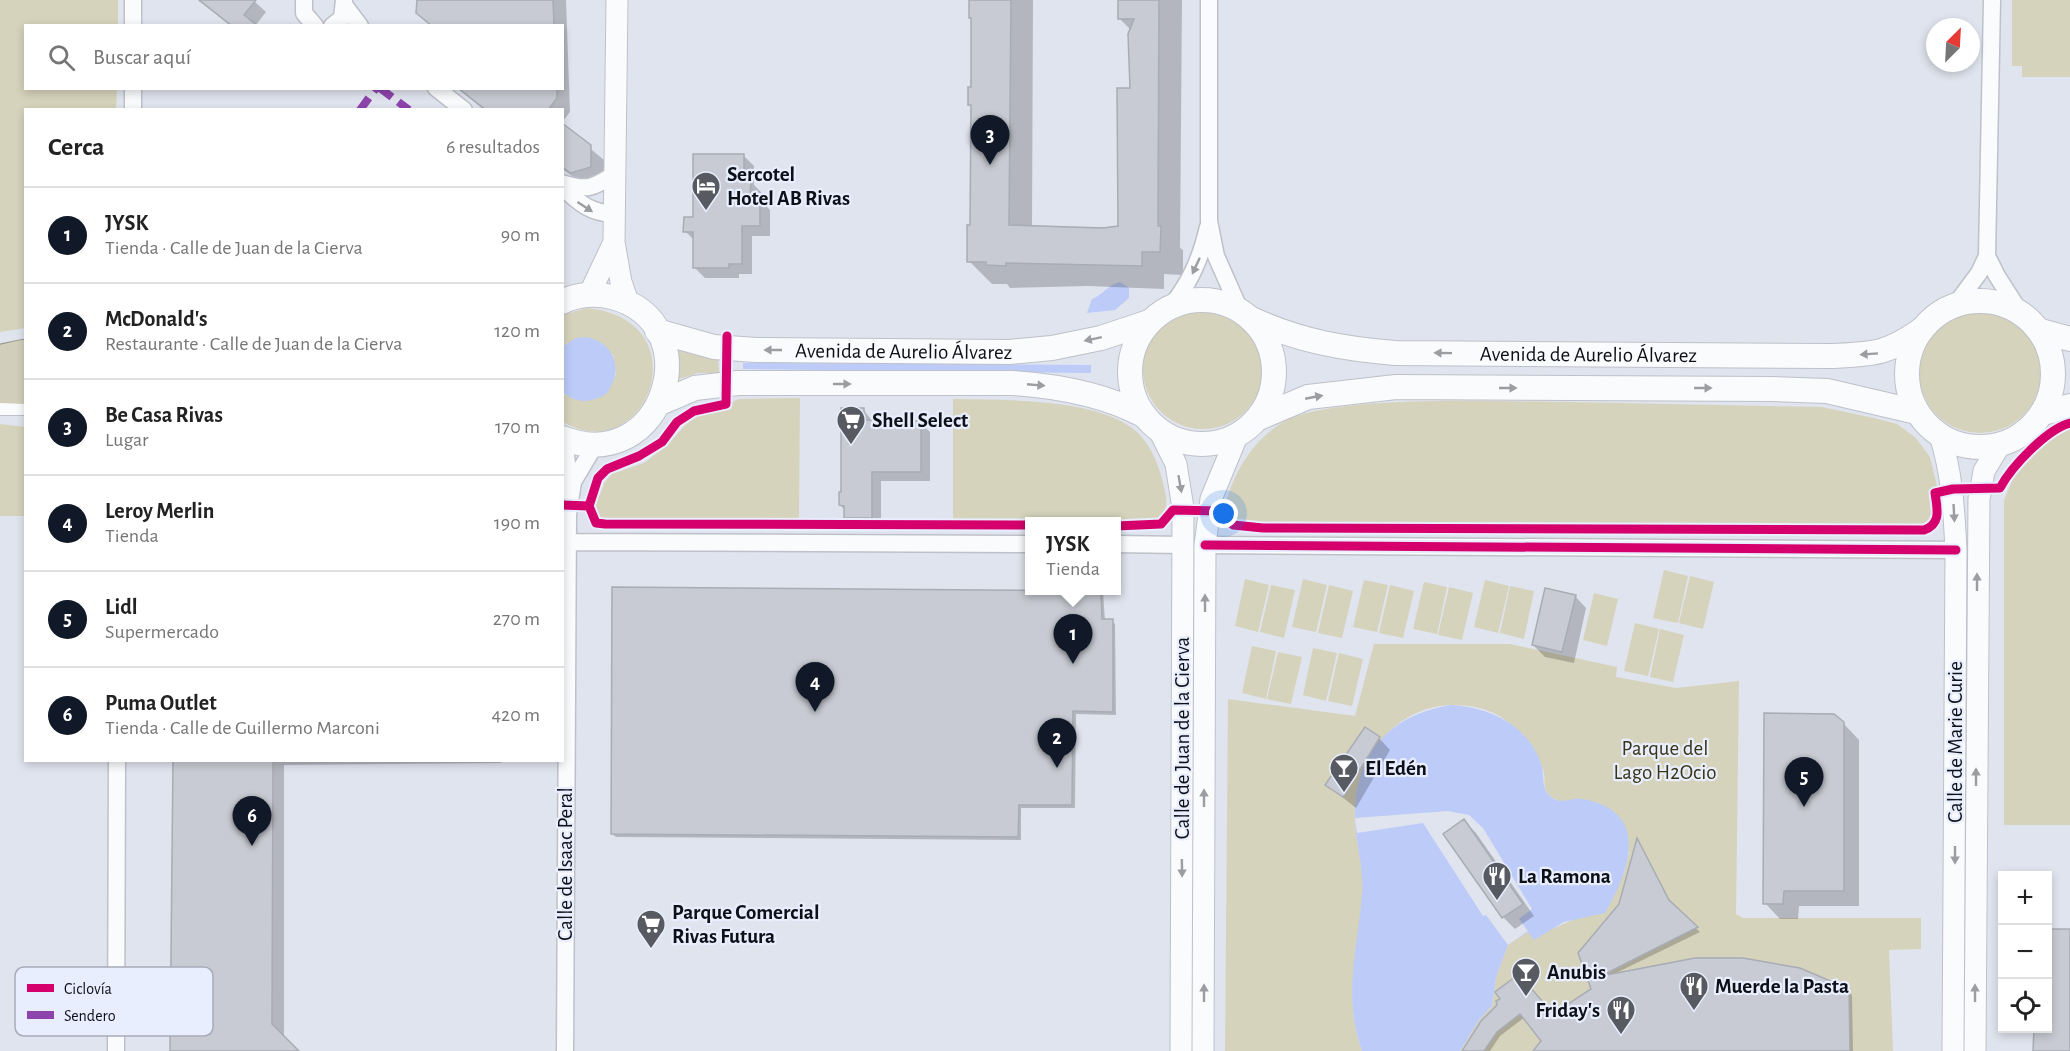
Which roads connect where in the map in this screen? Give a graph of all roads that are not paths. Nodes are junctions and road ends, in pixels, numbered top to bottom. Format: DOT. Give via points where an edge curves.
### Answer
graph roads {
  1 [pos="133,0"];
  2 [pos="304,0"];
  3 [pos="617,0"];
  4 [pos="1209,0"];
  5 [pos="1992,0"];
  6 [pos="344,3"];
  7 [pos="133,24"];
  8 [pos="313,24"];
  9 [pos="334,24"];
  10 [pos="359,24"];
  11 [pos="133,90"];
  12 [pos="439,90"];
  13 [pos="133,108"];
  14 [pos="461,108"];
  15 [pos="613,175"];
  16 [pos="564,185"];
  17 [pos="564,188"];
  18 [pos="614,214"];
  19 [pos="1209,221"];
  20 [pos="614,242"];
  21 [pos="1988,256"];
  22 [pos="590,295"];
  23 [pos="564,302"];
  24 [pos="628,302"];
  25 [pos="1956,304"];
  26 [pos="1172,305"];
  27 [pos="2020,312"];
  28 [pos="1246,314"];
  29 [pos="1149,322"];
  30 [pos="1921,330"];
  31 [pos="657,331"];
  32 [pos="2040,331"];
  33 [pos="2070,339"];
  34 [pos="0,387"];
  35 [pos="24,388"];
  36 [pos="0,403"];
  37 [pos="24,403"];
  38 [pos="660,403"];
  39 [pos="2070,406"];
  40 [pos="1917,412"];
  41 [pos="2043,413"];
  42 [pos="1259,418"];
  43 [pos="1152,423"];
  44 [pos="1940,435"];
  45 [pos="1237,436"];
  46 [pos="564,438"];
  47 [pos="2001,443"];
  48 [pos="595,445"];
  49 [pos="564,447"];
  50 [pos="570,498"];
  51 [pos="565,542"];
  52 [pos="1025,544"];
  53 [pos="1121,544"];
  54 [pos="1183,544"];
  55 [pos="1205,545"];
  56 [pos="1956,550"];
  57 [pos="117,762"];
  58 [pos="116,967"];
  59 [pos="116,1036"];
  60 [pos="116,1051"];
  61 [pos="566,1051"];
  62 [pos="1181,1051"];
  63 [pos="1203,1051"];
  64 [pos="1953,1051"];
  65 [pos="1974,1051"];
  1 -- 7 [label="street"];
  2 -- 8 [label="street" via="304,14"];
  3 -- 15 [label="street"];
  4 -- 19 [label="street"];
  5 -- 21 [label="street"];
  6 -- 9 [label="street" via="342,18"];
  6 -- 10 [label="street"];
  11 -- 13 [label="street"];
  12 -- 14 [label="street"];
  15 -- 16 [label="street" via="593,188"];
  15 -- 18 [label="street"];
  17 -- 18 [label="street, one-way" via="574,200 593,212"];
  18 -- 20 [label="street"];
  19 -- 26 [label="street, one-way" via="1201,256"];
  19 -- 28 [label="street" via="1216,256"];
  20 -- 22 [label="street"];
  20 -- 24 [label="street"];
  21 -- 25 [label="street"];
  21 -- 27 [label="street"];
  22 -- 23 [label="main road"];
  22 -- 24 [label="main road"];
  24 -- 31 [label="main road"];
  25 -- 27 [label="main road" via="1980,300 2001,303"];
  25 -- 30 [label="main road" via="1935,315"];
  26 -- 28 [label="main road" via="1208,299"];
  26 -- 29 [label="main road"];
  27 -- 32 [label="main road"];
  30 -- 28 [label="main road, Avenida de Aurelio Álvarez, one-way" via="1879,353 1830,356 1395,353 1306,340"];
  28 -- 42 [label="main road" via="1268,340 1276,374 1271,398"];
  29 -- 31 [label="main road, Avenida de Aurelio Álvarez, one-way" via="1101,338 1009,352 756,350 714,347"];
  29 -- 43 [label="main road" via="1136,341 1129,373 1135,397"];
  30 -- 40 [label="main road" via="1907,366 1911,399"];
  31 -- 38 [label="main road" via="668,362 666,389"];
  32 -- 33 [label="main road"];
  32 -- 41 [label="main road" via="2050,350 2054,372"];
  34 -- 35 [label="highway"];
  36 -- 37 [label="main road"];
  38 -- 43 [label="main road, Avenida de Aurelio Álvarez, one-way" via="695,388 738,382 1012,383 1103,397"];
  38 -- 48 [label="main road" via="634,433"];
  39 -- 41 [label="main road"];
  42 -- 40 [label="main road, Avenida de Aurelio Álvarez, one-way" via="1308,397 1395,387 1772,388 1827,391"];
  40 -- 44 [label="main road"];
  41 -- 47 [label="main road" via="2028,429"];
  42 -- 45 [label="main road"];
  43 -- 45 [label="main road" via="1179,441 1202,444"];
  43 -- 54 [label="street, Calle de Juan de la Cierva, one-way" via="1176,464 1183,508"];
  44 -- 47 [label="main road" via="1973,447"];
  44 -- 56 [label="street, Calle de Marie Curie, one-way" via="1950,467"];
  45 -- 55 [label="street, Calle de Juan de la Cierva" via="1211,499"];
  46 -- 48 [label="main road"];
  65 -- 47 [label="street, Calle de Marie Curie, one-way" via="1979,499 1984,471"];
  48 -- 50 [label="street, Calle de Isaac Peral" via="573,482"];
  49 -- 50 [label="street, Calle de Isaac Peral"];
  50 -- 51 [label="street, Calle de Isaac Peral"];
  51 -- 52 [label="street"];
  51 -- 61 [label="street, Calle de Isaac Peral"];
  53 -- 54 [label="street"];
  54 -- 62 [label="street, Calle de Juan de la Cierva, one-way"];
  55 -- 56 [label="street"];
  63 -- 55 [label="street, Calle de Juan de la Cierva, one-way"];
  56 -- 64 [label="street, Calle de Marie Curie, one-way"];
  57 -- 58 [label="street"];
  59 -- 60 [label="street"];
}
